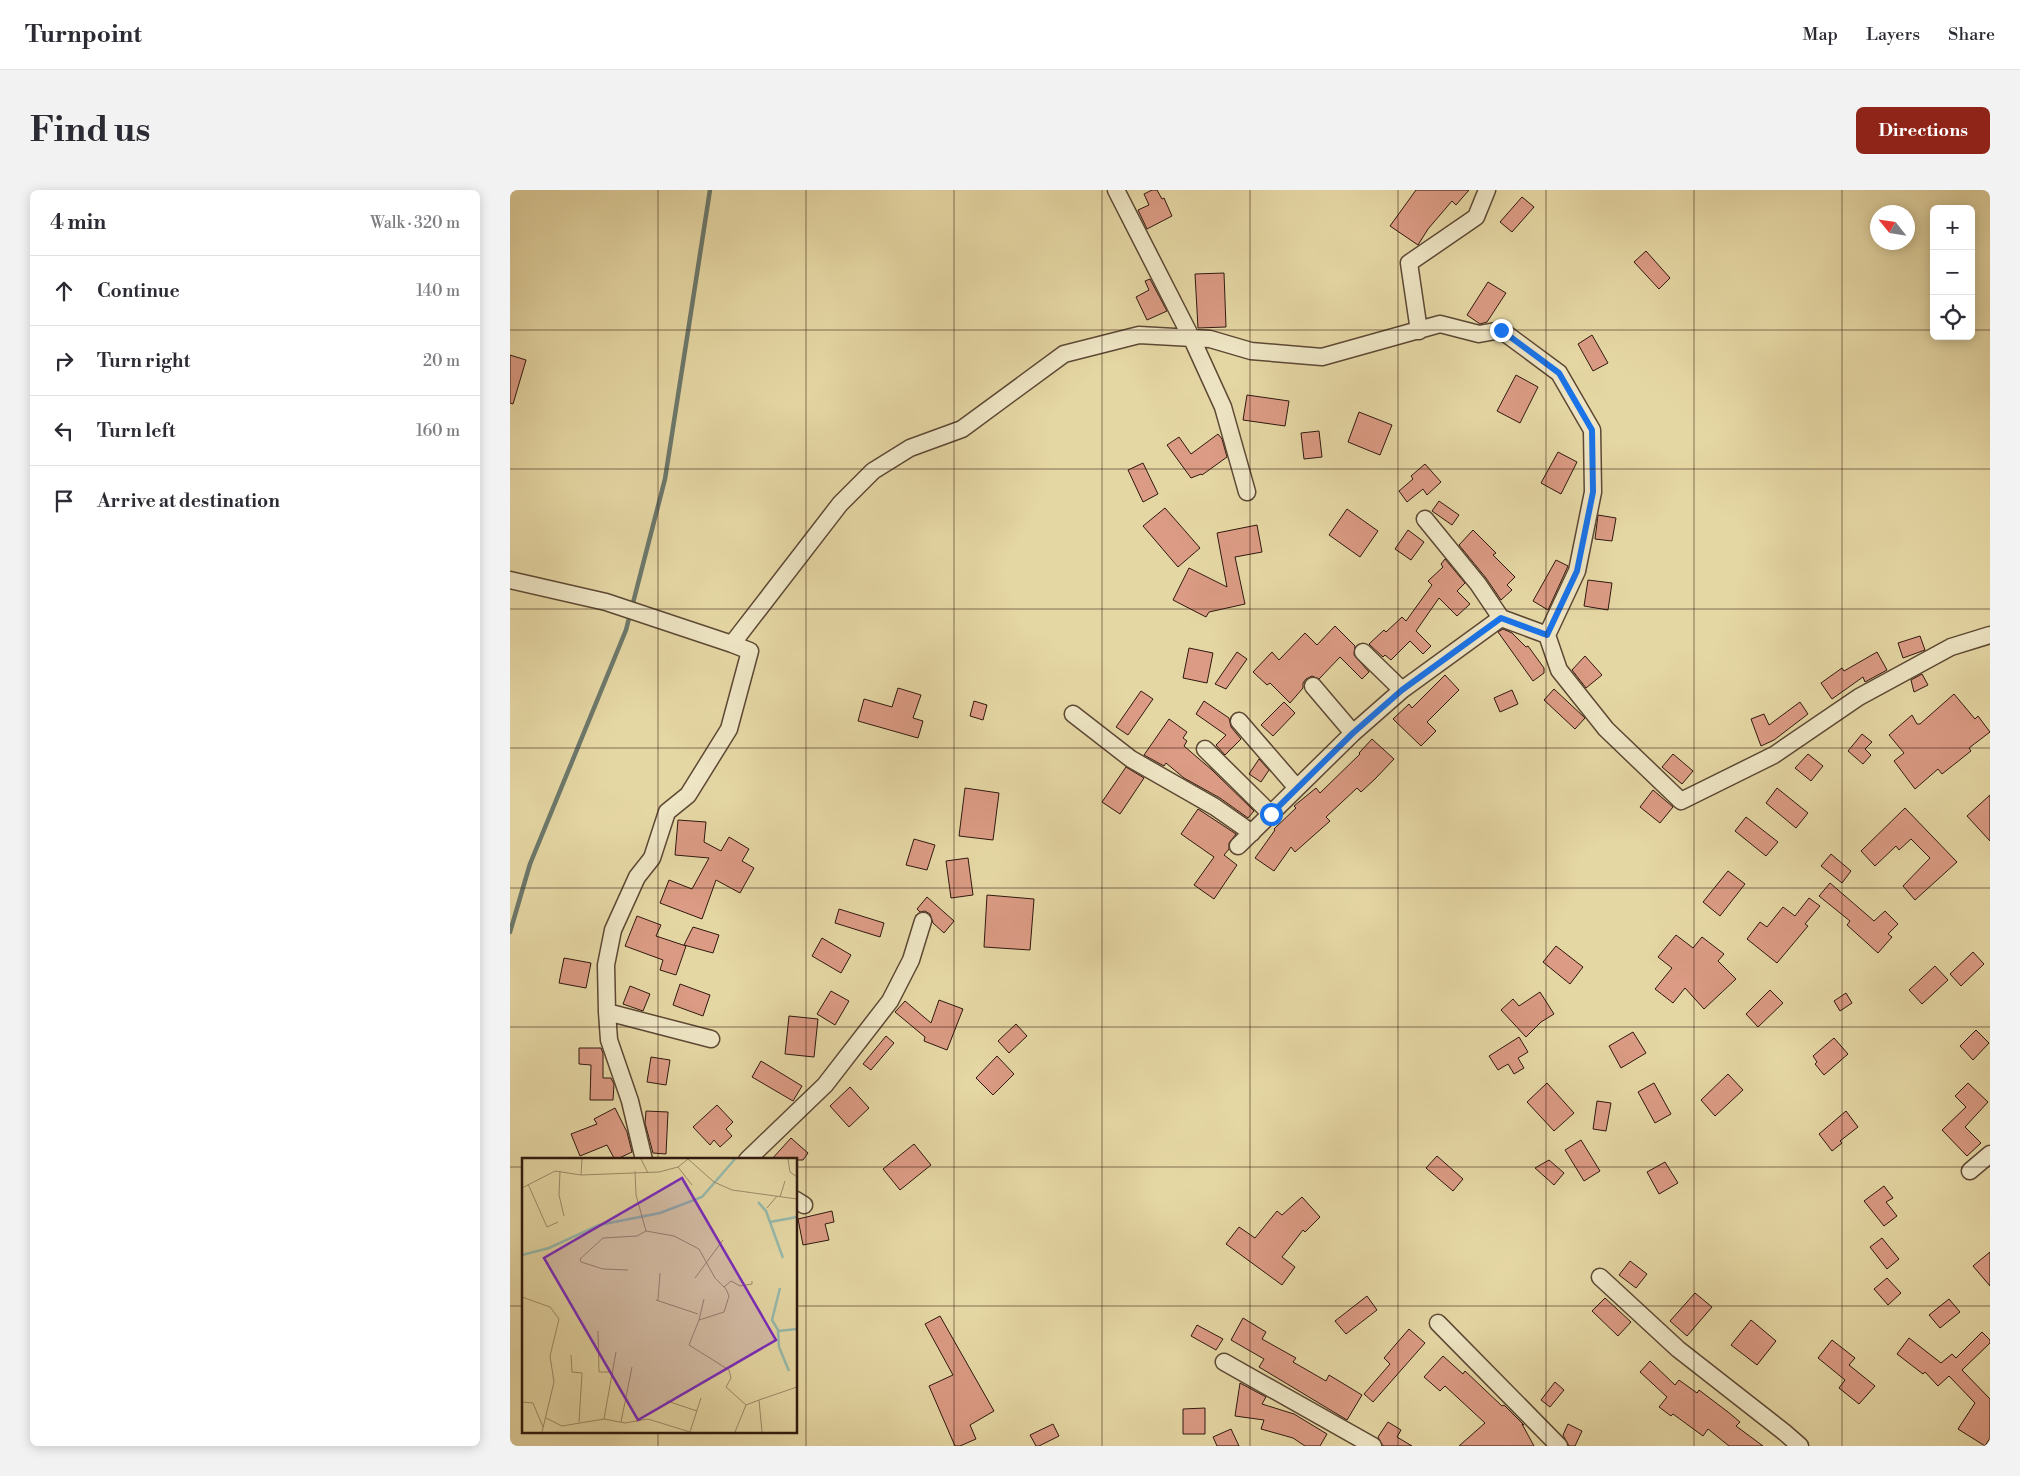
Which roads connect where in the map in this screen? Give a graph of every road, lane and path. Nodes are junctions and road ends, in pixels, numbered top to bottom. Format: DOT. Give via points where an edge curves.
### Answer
graph roads {
  1 [pos="1116,190"];
  2 [pos="1487,190"];
  3 [pos="1419,331"];
  4 [pos="1192,339"];
  5 [pos="1248,492"];
  6 [pos="1424,519"];
  7 [pos="510,580"];
  8 [pos="1501,618"];
  9 [pos="1547,635"];
  10 [pos="1990,635"];
  11 [pos="732,644"];
  12 [pos="1362,652"];
  13 [pos="1313,686"];
  14 [pos="1402,690"];
  15 [pos="1073,714"];
  16 [pos="1239,721"];
  17 [pos="1353,733"];
  18 [pos="1205,749"];
  19 [pos="1297,788"];
  20 [pos="1271,814"];
  21 [pos="1252,833"];
  22 [pos="1238,846"];
  23 [pos="923,921"];
  24 [pos="606,1012"];
  25 [pos="711,1039"];
  26 [pos="1990,1154"];
  27 [pos="644,1158"];
  28 [pos="750,1158"];
  29 [pos="1970,1171"];
  30 [pos="1600,1277"];
  31 [pos="1438,1323"];
  32 [pos="1224,1362"];
  33 [pos="1556,1445"];
  34 [pos="1372,1446"];
  35 [pos="1800,1446"];
  1 -- 4 [label="street"];
  2 -- 3 [label="street" via="1476,217 1409,263"];
  3 -- 4 [label="street" via="1322,357 1251,352 1210,339"];
  3 -- 9 [label="street" via="1440,324 1478,334 1501,330 1559,373 1592,430 1593,492 1577,571"];
  4 -- 5 [label="street" via="1223,407"];
  4 -- 11 [label="street" via="1139,335 1064,354 962,429 910,448 873,471 840,504"];
  6 -- 8 [label="street" via="1478,584"];
  7 -- 11 [label="street" via="606,602"];
  8 -- 9 [label="street"];
  8 -- 14 [label="street"];
  9 -- 10 [label="street" via="1559,670 1606,729 1681,801 1774,755 1859,697 1950,646"];
  11 -- 24 [label="street" via="750,651 729,728 688,795 667,812 652,858 637,876 613,930 606,965"];
  12 -- 14 [label="street"];
  13 -- 17 [label="street"];
  14 -- 17 [label="street"];
  15 -- 21 [label="street" via="1131,759 1215,807"];
  16 -- 19 [label="street"];
  17 -- 19 [label="street"];
  18 -- 20 [label="street"];
  19 -- 20 [label="street"];
  20 -- 21 [label="street"];
  21 -- 22 [label="street"];
  23 -- 28 [label="street" via="911,960 890,1001 825,1085"];
  24 -- 25 [label="street"];
  24 -- 27 [label="street" via="609,1040 630,1101"];
  26 -- 29 [label="street"];
  30 -- 35 [label="street" via="1678,1349"];
  31 -- 33 [label="street"];
  32 -- 34 [label="street"];
}
